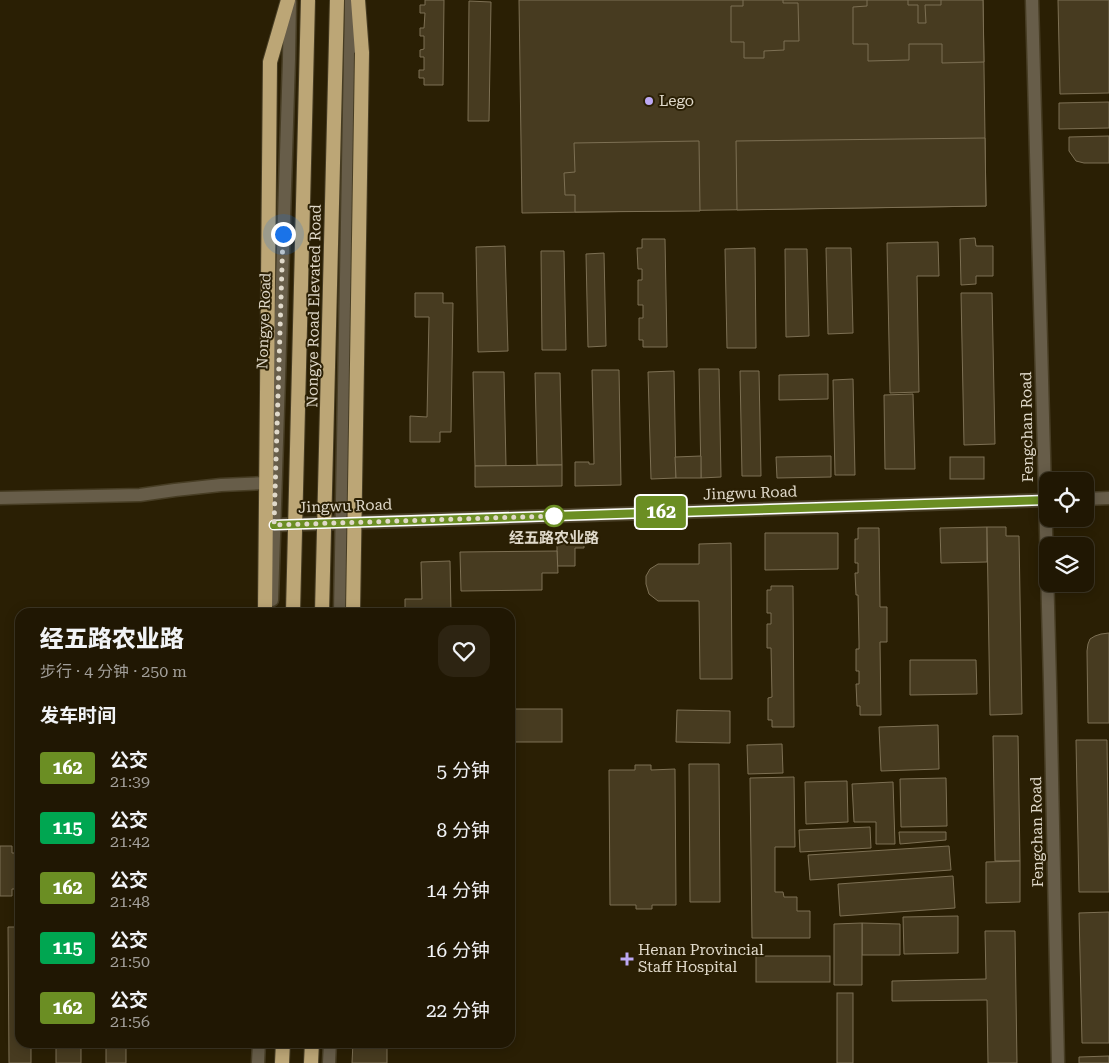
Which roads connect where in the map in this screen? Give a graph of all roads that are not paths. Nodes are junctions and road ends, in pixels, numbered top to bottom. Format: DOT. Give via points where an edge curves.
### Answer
graph roads {
  1 [pos="289,0"];
  2 [pos="308,0"];
  3 [pos="337,0"];
  4 [pos="351,0"];
  5 [pos="358,0"];
  6 [pos="1032,0"];
  7 [pos="1045,472"];
  8 [pos="266,483"];
  9 [pos="0,498"];
  10 [pos="1094,498"];
  11 [pos="1109,498"];
  12 [pos="1039,500"];
  13 [pos="341,522"];
  14 [pos="274,525"];
  15 [pos="1047,527"];
  16 [pos="265,608"];
  17 [pos="271,608"];
  18 [pos="293,608"];
  19 [pos="322,608"];
  20 [pos="340,608"];
  21 [pos="353,608"];
  22 [pos="259,1048"];
  23 [pos="283,1048"];
  24 [pos="312,1048"];
  25 [pos="330,1048"];
  26 [pos="258,1063"];
  27 [pos="282,1063"];
  28 [pos="312,1063"];
  29 [pos="329,1063"];
  30 [pos="1058,1063"];
  1 -- 8 [label="highway" via="270,62"];
  1 -- 14 [label="street, Nongye Road"];
  2 -- 18 [label="highway, Nongye Road Elevated Road, bridge"];
  3 -- 19 [label="highway, Nongye Road Elevated Road, bridge"];
  4 -- 13 [label="street"];
  5 -- 21 [label="highway, bridge" via="362,54"];
  6 -- 7 [label="street, Fengchan Road"];
  8 -- 9 [label="street" via="140,495"];
  8 -- 16 [label="highway"];
  10 -- 11 [label="street"];
  12 -- 13 [label="street, Jingwu Road"];
  13 -- 14 [label="street, Jingwu Road"];
  13 -- 20 [label="street"];
  14 -- 17 [label="street, Nongye Road"];
  15 -- 30 [label="street, Fengchan Road"];
  22 -- 26 [label="street"];
  23 -- 27 [label="highway"];
  24 -- 28 [label="highway"];
  25 -- 29 [label="street"];
}
